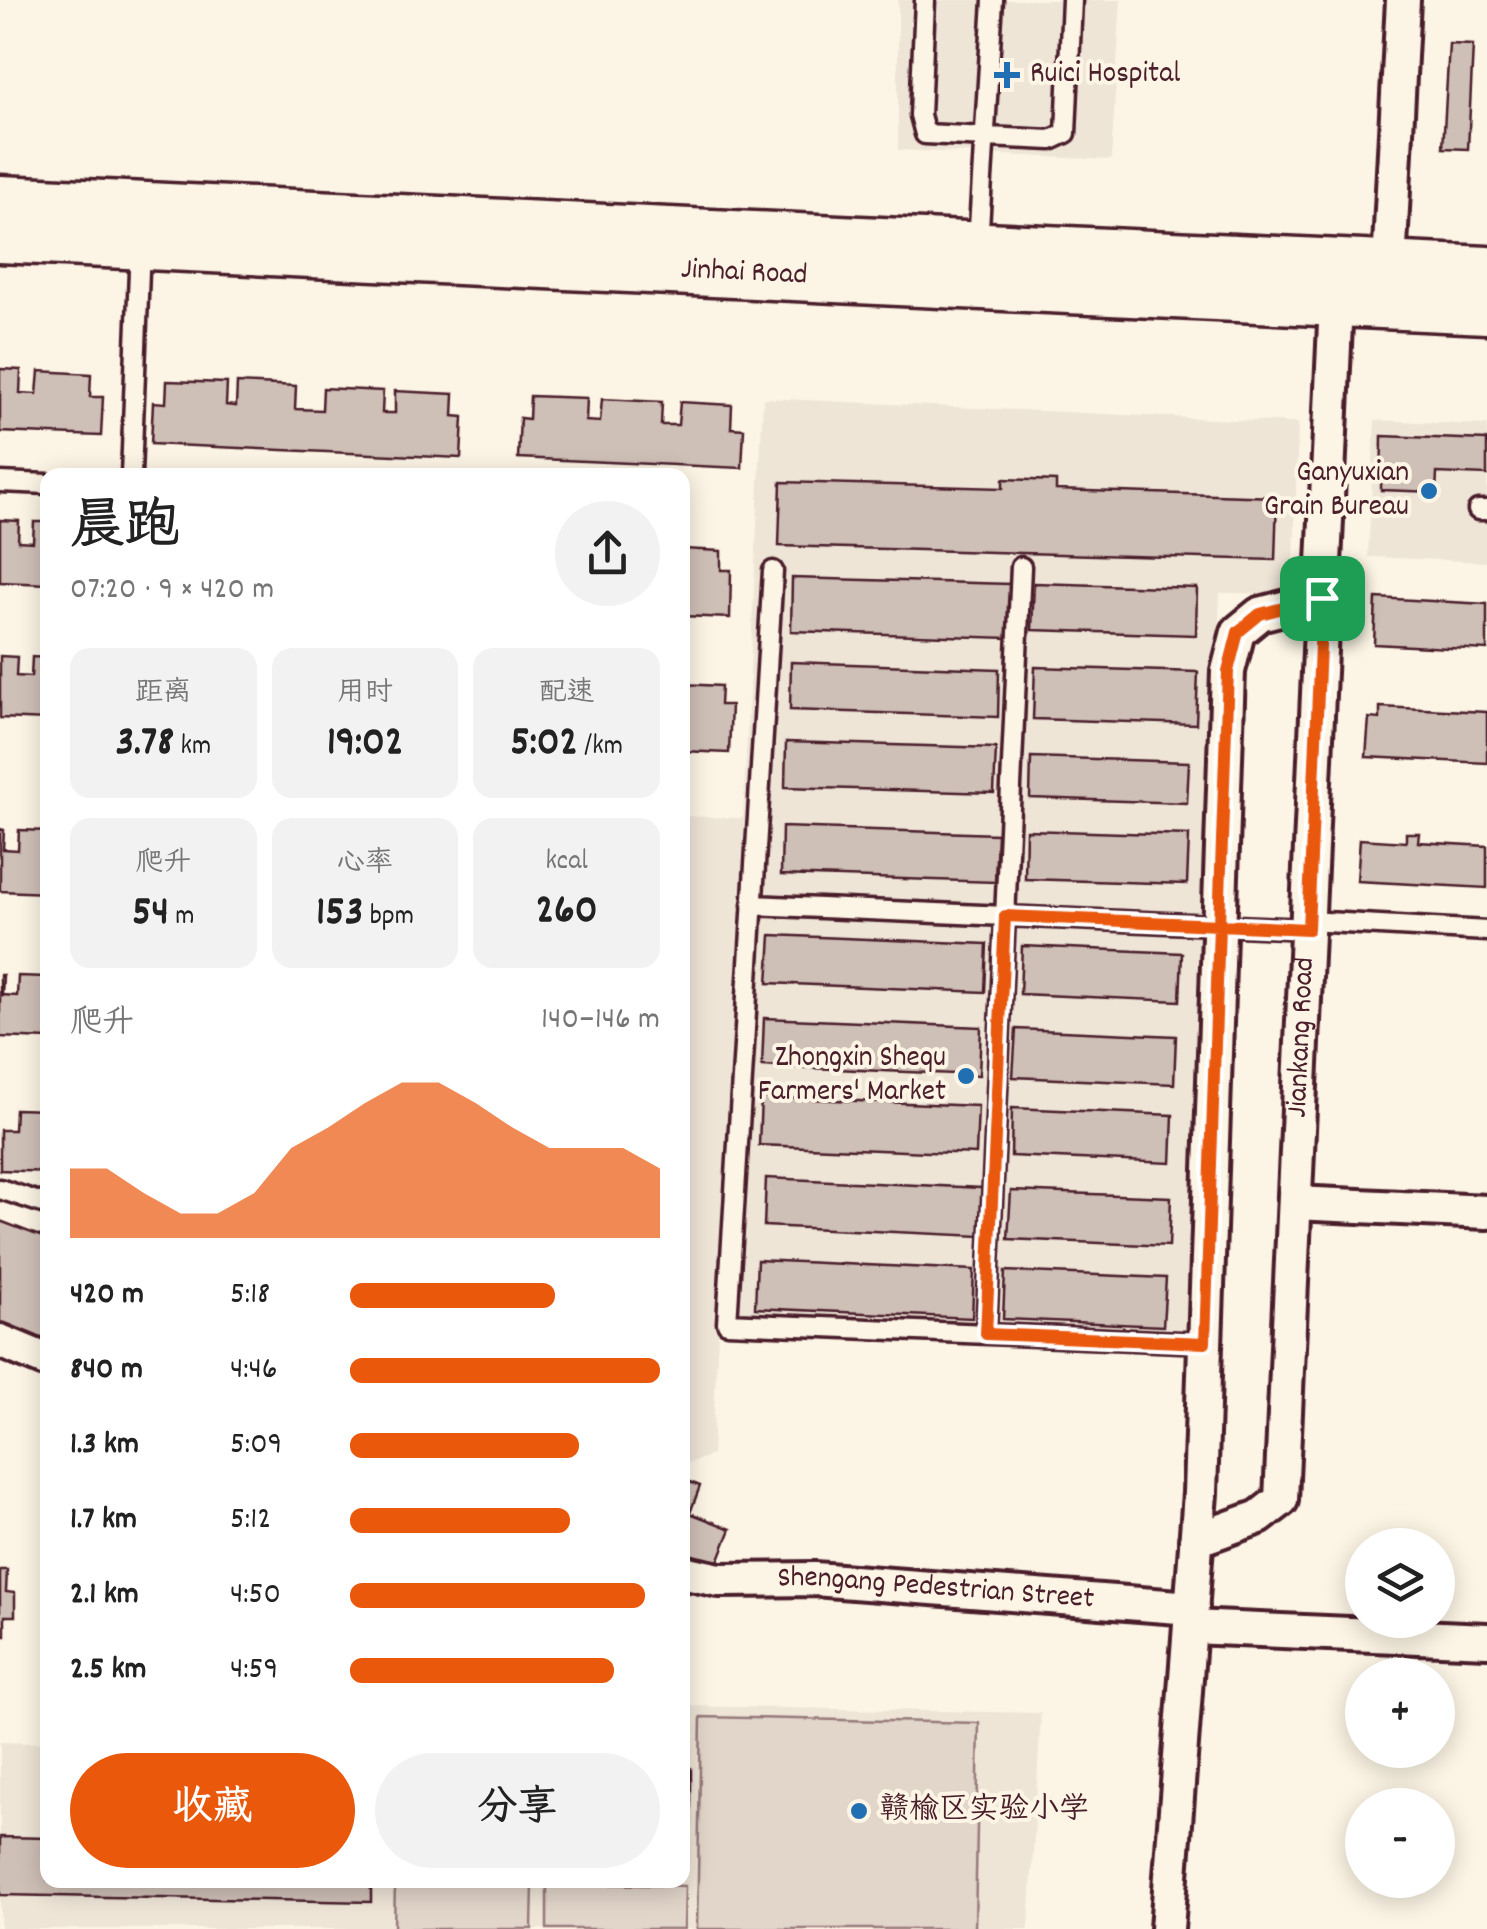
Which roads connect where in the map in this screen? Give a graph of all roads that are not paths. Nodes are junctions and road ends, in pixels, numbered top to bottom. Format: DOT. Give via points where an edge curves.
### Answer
graph roads {
  1 [pos="925,0"];
  2 [pos="993,0"];
  3 [pos="1072,0"];
  4 [pos="1403,0"];
  5 [pos="985,137"];
  6 [pos="0,200"];
  7 [pos="0,238"];
  8 [pos="140,244"];
  9 [pos="978,247"];
  10 [pos="1389,266"];
  11 [pos="1487,271"];
  12 [pos="1336,302"];
  13 [pos="1487,309"];
  14 [pos="131,468"];
  15 [pos="0,482"];
  16 [pos="40,484"];
  17 [pos="1021,566"];
  18 [pos="773,572"];
  19 [pos="1322,598"];
  20 [pos="752,904"];
  21 [pos="1005,916"];
  22 [pos="1219,925"];
  23 [pos="1308,925"];
  24 [pos="1487,932"];
  25 [pos="0,1188"];
  26 [pos="40,1202"];
  27 [pos="1295,1203"];
  28 [pos="1487,1212"];
  29 [pos="986,1334"];
  30 [pos="0,1341"];
  31 [pos="1205,1343"];
  32 [pos="40,1358"];
  33 [pos="1196,1540"];
  34 [pos="690,1574"];
  35 [pos="1191,1618"];
  36 [pos="1487,1640"];
  37 [pos="1167,1929"];
  1 -- 5 [label="lane" via="924,134"];
  2 -- 5 [label="lane"];
  3 -- 5 [label="lane" via="1066,133 1050,140"];
  4 -- 10 [label="street"];
  5 -- 9 [label="lane"];
  6 -- 9 [label="main road, Jinhai Road"];
  7 -- 8 [label="main road, Jinhai Road"];
  8 -- 12 [label="main road, Jinhai Road"];
  8 -- 14 [label="lane"];
  9 -- 10 [label="main road, Jinhai Road"];
  10 -- 11 [label="main road, Jinhai Road"];
  12 -- 13 [label="main road, Jinhai Road"];
  12 -- 19 [label="street, Jiankang Road"];
  15 -- 16 [label="lane"];
  17 -- 21 [label="lane"];
  18 -- 20 [label="lane"];
  19 -- 22 [label="street" via="1260,614 1238,632 1228,671"];
  19 -- 23 [label="street, Jiankang Road"];
  20 -- 21 [label="lane"];
  20 -- 29 [label="lane" via="727,1323"];
  21 -- 22 [label="lane"];
  21 -- 29 [label="lane"];
  22 -- 23 [label="lane"];
  22 -- 31 [label="street"];
  23 -- 24 [label="lane"];
  23 -- 27 [label="street, Jiankang Road"];
  25 -- 26 [label="lane"];
  27 -- 28 [label="street"];
  27 -- 33 [label="street, Jiankang Road" via="1281,1500 1259,1517"];
  29 -- 31 [label="lane"];
  30 -- 32 [label="street"];
  31 -- 33 [label="street"];
  33 -- 35 [label="street"];
  34 -- 35 [label="street, Shengang Pedestrian Street" via="719,1580 814,1579"];
  35 -- 36 [label="street, Shengang Pedestrian Street"];
  35 -- 37 [label="street"];
}
